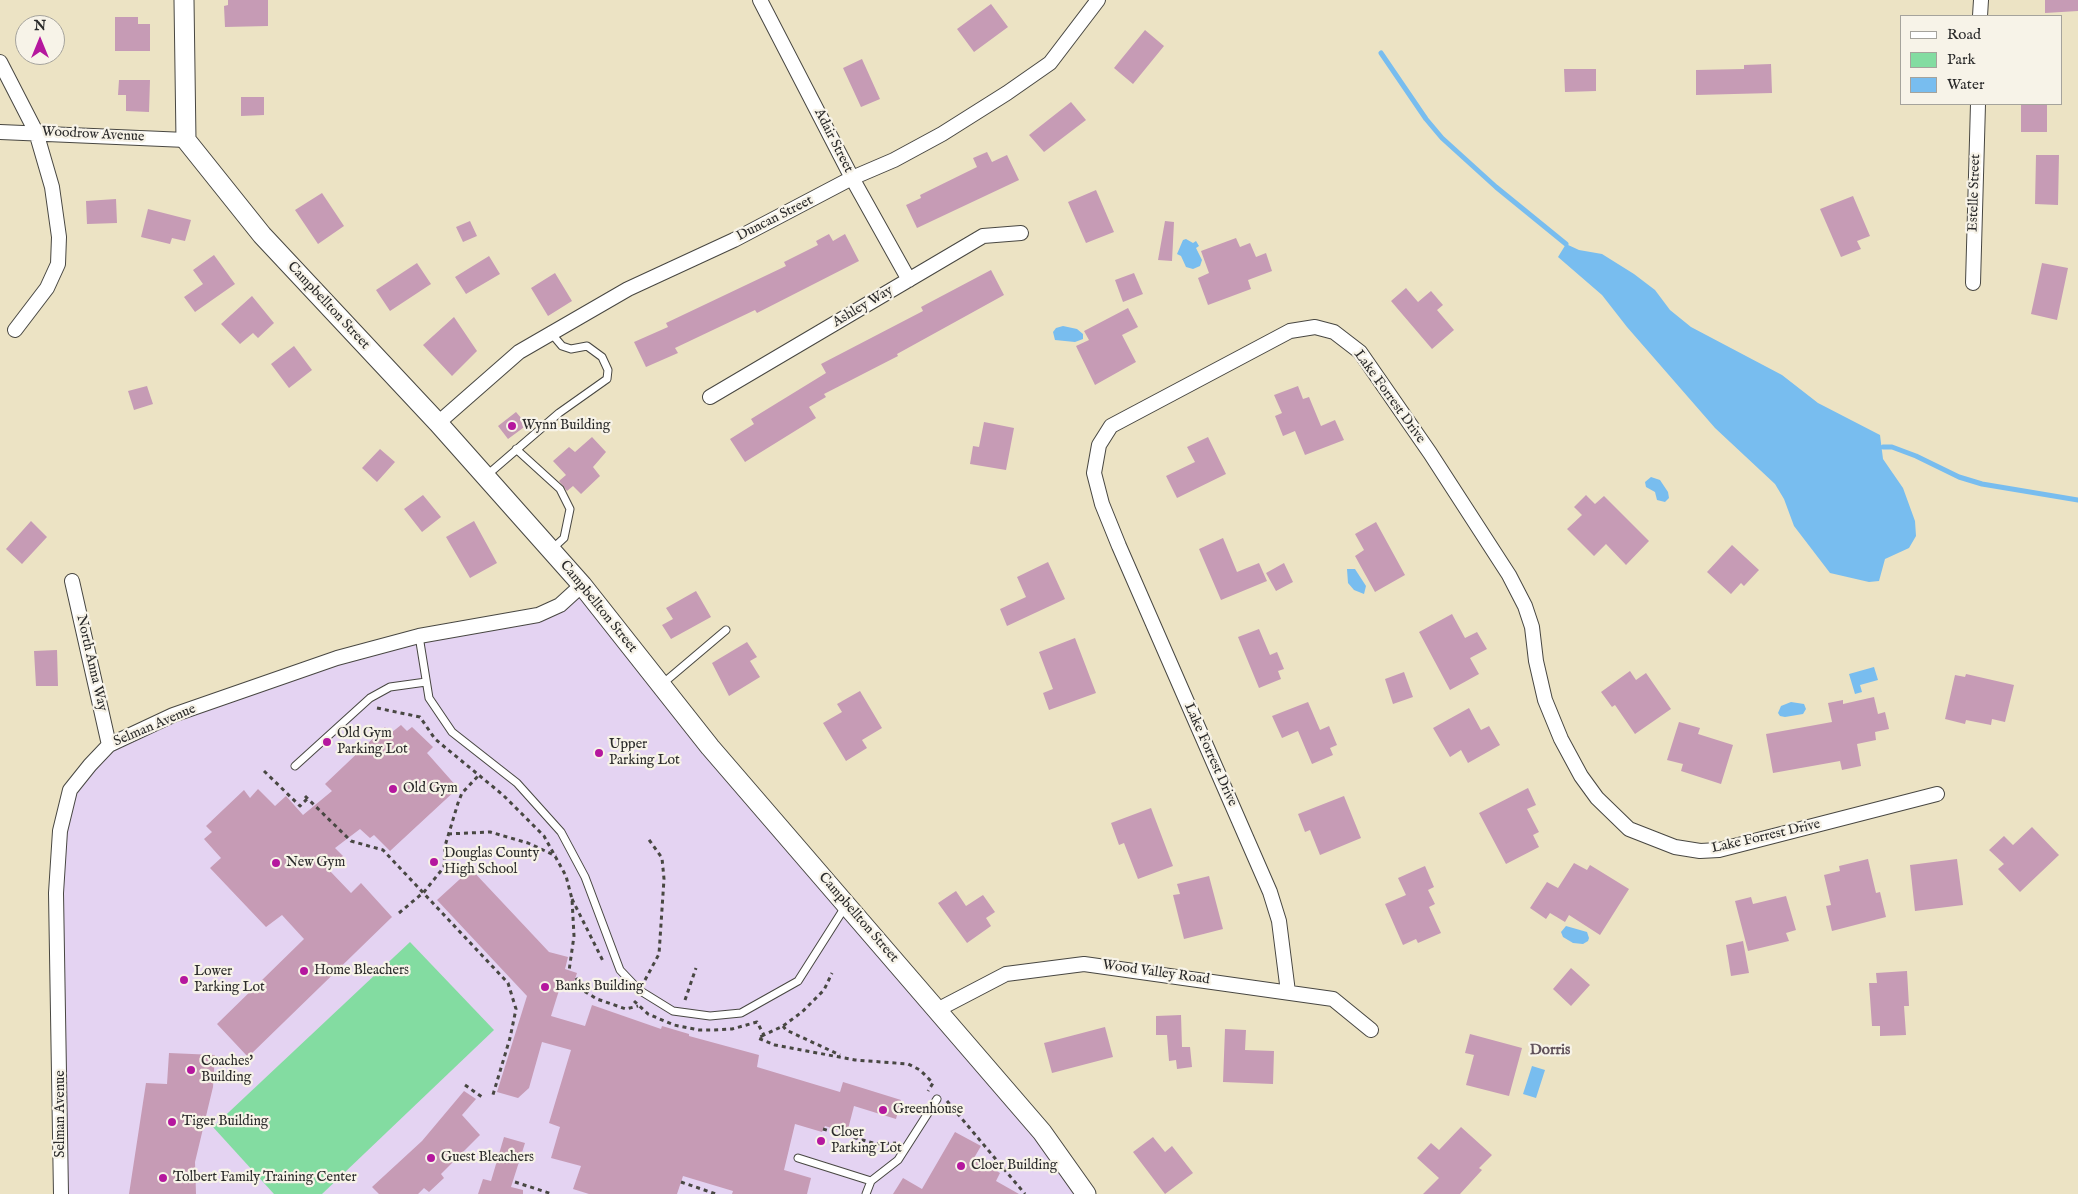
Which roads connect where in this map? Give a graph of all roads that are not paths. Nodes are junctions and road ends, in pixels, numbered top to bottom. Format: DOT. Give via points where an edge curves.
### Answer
graph roads {
  1 [pos="184,0"];
  2 [pos="760,0"];
  3 [pos="1098,0"];
  4 [pos="1980,0"];
  5 [pos="1980,15"];
  6 [pos="0,62"];
  7 [pos="1978,105"];
  8 [pos="0,132"];
  9 [pos="36,132"];
  10 [pos="186,140"];
  11 [pos="852,178"];
  12 [pos="1021,233"];
  13 [pos="909,280"];
  14 [pos="1973,283"];
  15 [pos="15,330"];
  16 [pos="551,333"];
  17 [pos="710,397"];
  18 [pos="438,423"];
  19 [pos="516,449"];
  20 [pos="485,476"];
  21 [pos="551,550"];
  22 [pos="72,581"];
  23 [pos="582,585"];
  24 [pos="726,630"];
  25 [pos="419,636"];
  26 [pos="426,682"];
  27 [pos="661,685"];
  28 [pos="109,745"];
  29 [pos="295,766"];
  30 [pos="1937,794"];
  31 [pos="847,905"];
  32 [pos="1288,992"];
  33 [pos="938,1010"];
  34 [pos="1371,1030"];
  35 [pos="937,1099"];
  36 [pos="798,1158"];
  37 [pos="871,1180"];
  38 [pos="61,1194"];
  39 [pos="866,1194"];
  40 [pos="1086,1194"];
  1 -- 10 [label="main road"];
  2 -- 11 [label="street, Adair Street"];
  3 -- 11 [label="street, Duncan Street" via="1050,63 942,134"];
  4 -- 5 [label="street"];
  6 -- 9 [label="street"];
  7 -- 14 [label="street, Estelle Street"];
  8 -- 9 [label="street, Woodrow Avenue"];
  9 -- 10 [label="street, Woodrow Avenue"];
  9 -- 15 [label="street" via="52,187 59,237 58,264 47,288"];
  10 -- 18 [label="main road, Campbellton Street" via="262,235"];
  11 -- 13 [label="street, Adair Street"];
  11 -- 16 [label="street, Duncan Street" via="734,240 628,289"];
  12 -- 13 [label="street, Ashley Way" via="984,236"];
  13 -- 17 [label="street, Ashley Way"];
  16 -- 18 [label="street, Duncan Street" via="519,352"];
  16 -- 19 [label="lane" via="562,346 571,349 587,346 602,357 608,370 607,379"];
  18 -- 20 [label="main road, Campbellton Street"];
  19 -- 20 [label="lane"];
  19 -- 21 [label="lane" via="560,489 570,509 564,538"];
  20 -- 21 [label="main road, Campbellton Street"];
  21 -- 23 [label="main road, Campbellton Street"];
  22 -- 28 [label="street, North Anna Way"];
  23 -- 25 [label="street, Selman Avenue" via="560,605 538,615"];
  23 -- 27 [label="main road, Campbellton Street"];
  24 -- 27 [label="lane"];
  25 -- 26 [label="lane"];
  25 -- 28 [label="street, Selman Avenue" via="337,658 173,715"];
  26 -- 29 [label="lane" via="390,687 370,698"];
  26 -- 31 [label="lane" via="429,698 445,723 463,743 517,783 561,832 585,877 620,970 639,990 674,1011 710,1016 741,1013 798,981"];
  27 -- 31 [label="main road, Campbellton Street" via="710,747"];
  28 -- 38 [label="street, Selman Avenue" via="70,790 60,831 56,893"];
  30 -- 32 [label="street, Lake Forrest Drive" via="1718,850 1675,848 1629,829 1597,798 1561,739 1545,700 1525,606 1509,575 1430,452 1360,352 1334,332 1315,328 1290,331 1111,426 1099,445 1094,473 1118,546 1270,892 1279,921"];
  31 -- 33 [label="main road, Campbellton Street"];
  32 -- 33 [label="street, Wood Valley Road" via="1084,964 1006,974"];
  32 -- 34 [label="street, Wood Valley Road" via="1333,999"];
  33 -- 40 [label="main road, Campbellton Street" via="1042,1132"];
  35 -- 37 [label="lane" via="898,1160"];
  36 -- 37 [label="lane"];
  37 -- 39 [label="lane"];
}
